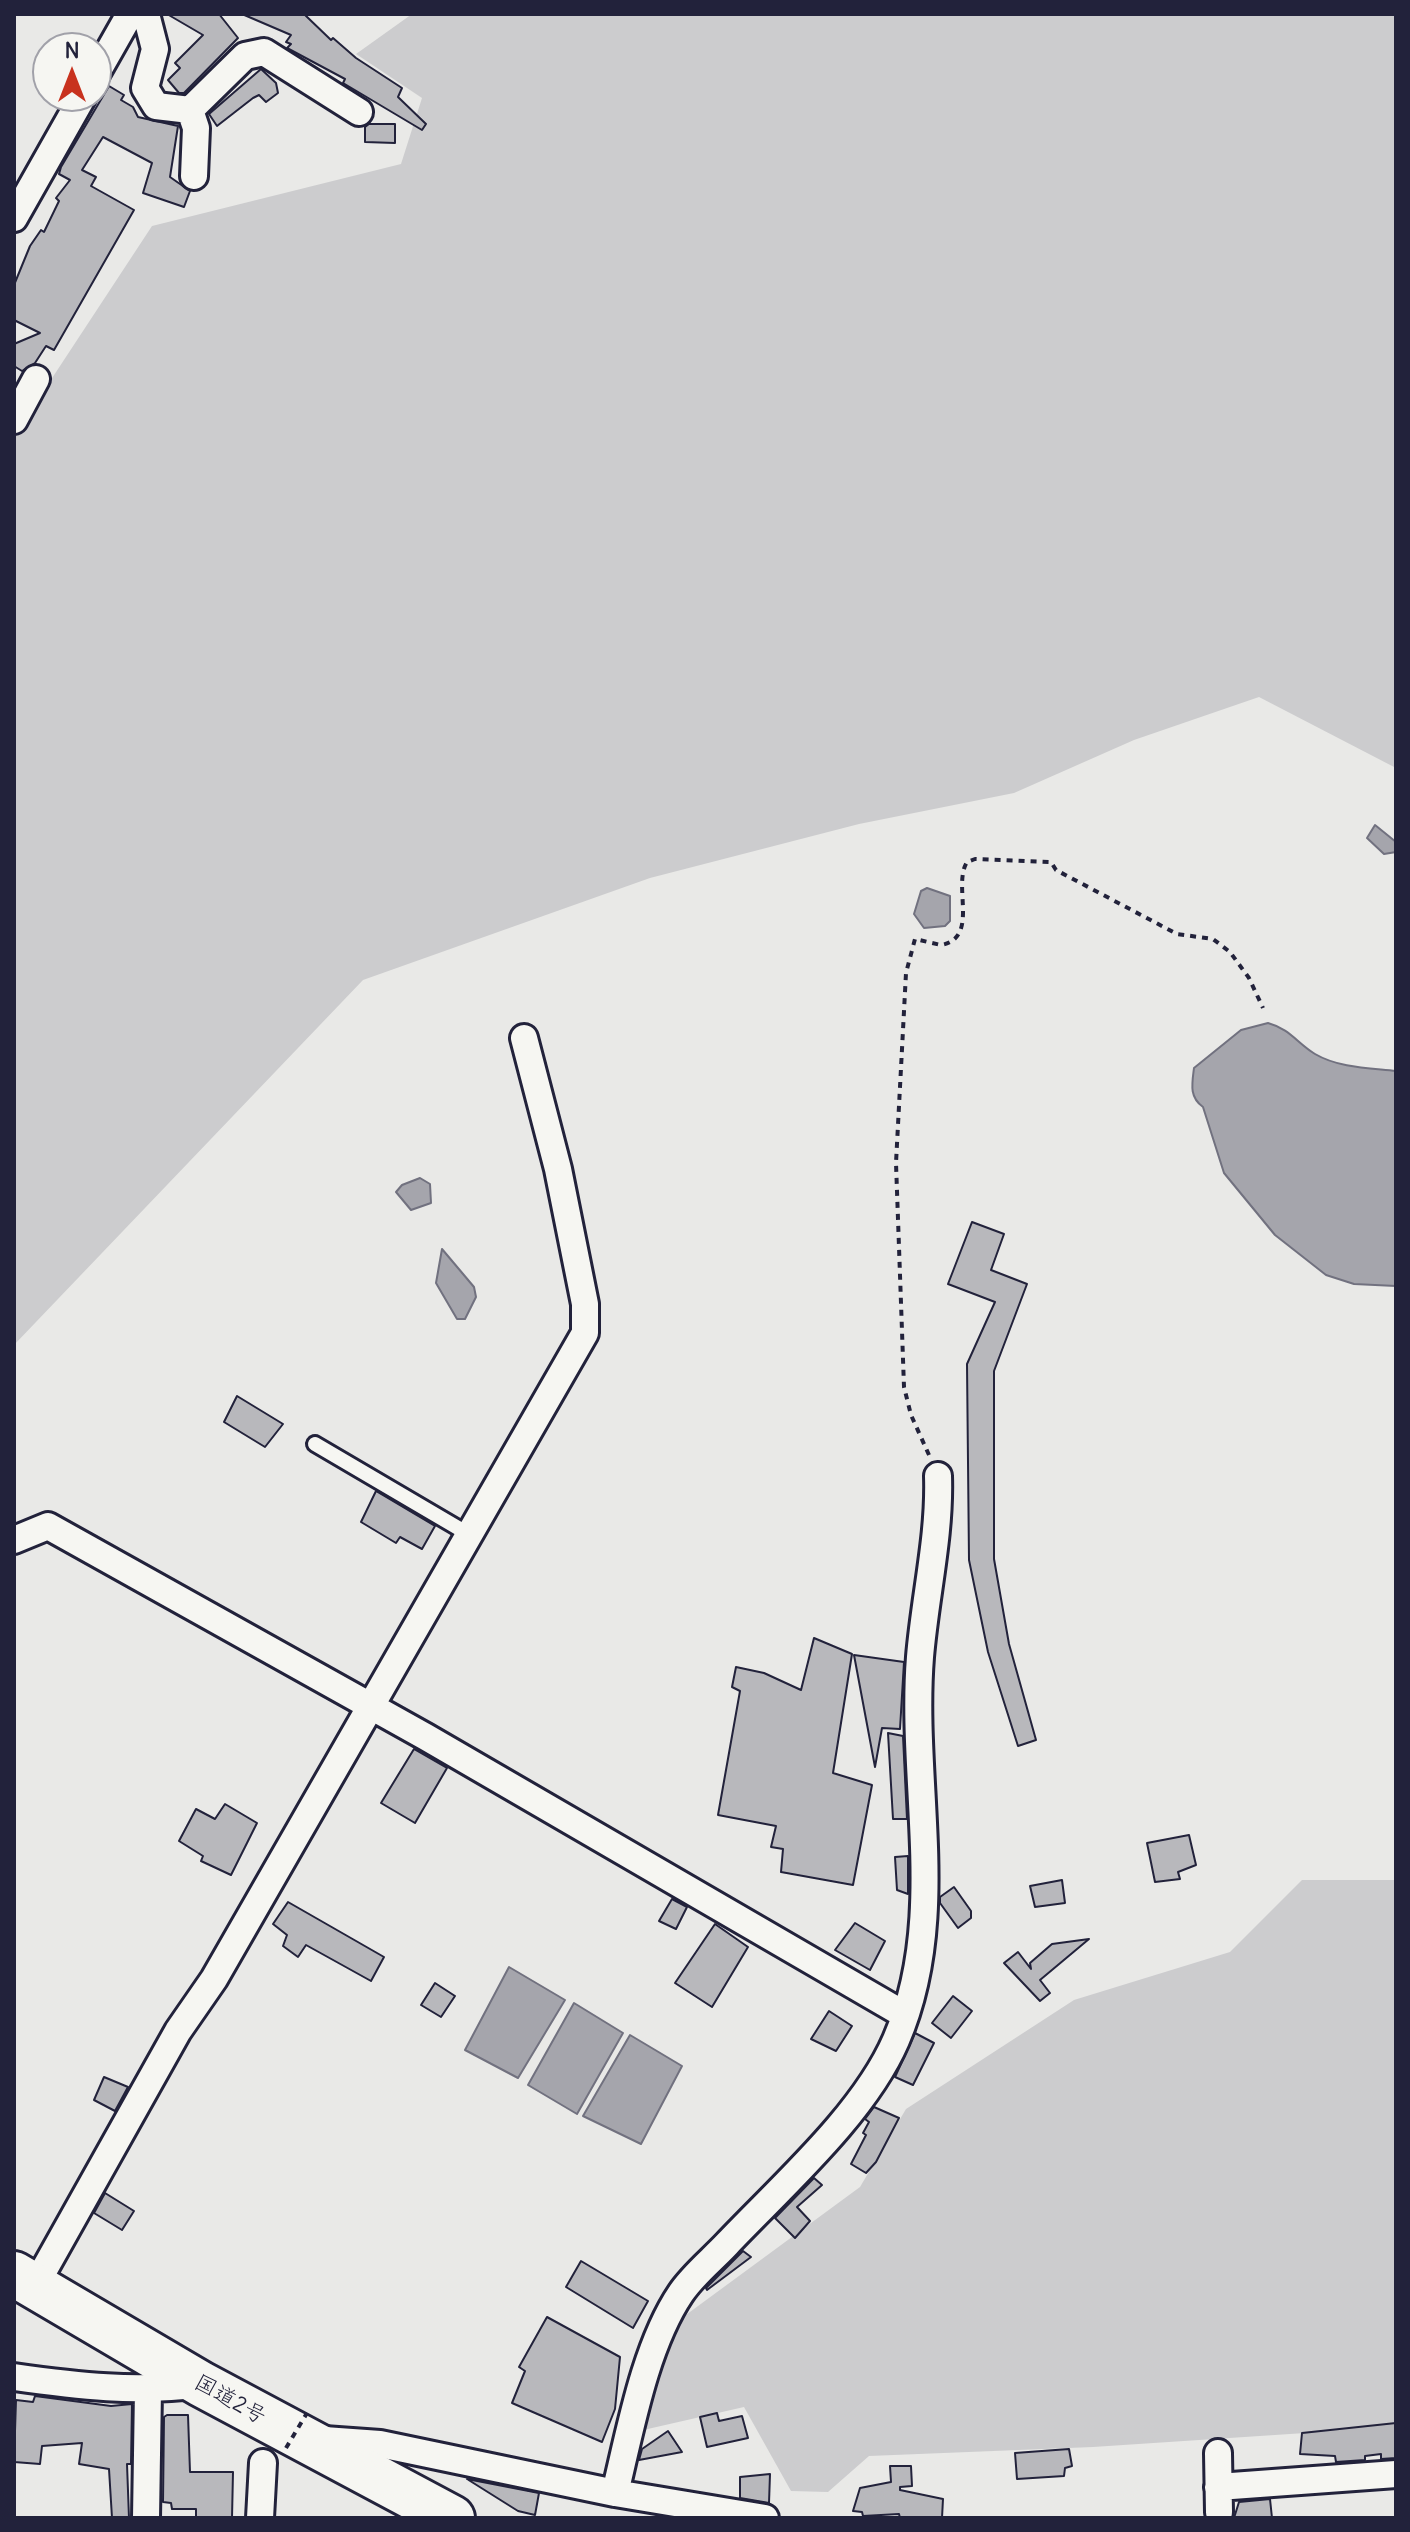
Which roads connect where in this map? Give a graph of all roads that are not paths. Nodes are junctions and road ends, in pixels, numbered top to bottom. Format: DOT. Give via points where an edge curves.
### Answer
graph roads {
  1 [pos="130,14"];
  2 [pos="146,14"];
  3 [pos="112,46"];
  4 [pos="190,110"];
  5 [pos="74,112"];
  6 [pos="359,112"];
  7 [pos="194,176"];
  8 [pos="14,218"];
  9 [pos="524,1038"];
  10 [pos="315,1444"];
  11 [pos="938,1476"];
  12 [pos="470,1535"];
  13 [pos="14,1540"];
  14 [pos="372,1709"];
  15 [pos="905,2015"];
  16 [pos="24,2280"];
  17 [pos="14,2377"];
  18 [pos="201,2384"];
  19 [pos="148,2390"];
  20 [pos="298,2433"];
  21 [pos="1218,2453"];
  22 [pos="263,2463"];
  23 [pos="1396,2474"];
  24 [pos="615,2493"];
  25 [pos="253,2508"];
  26 [pos="146,2518"];
  27 [pos="452,2518"];
  28 [pos="765,2518"];
  1 -- 3 [label="street"];
  2 -- 4 [label="street" via="155,49 145,88 156,106"];
  4 -- 6 [label="street" via="245,56 264,52"];
  4 -- 7 [label="street" via="196,128"];
  5 -- 8 [label="street"];
  9 -- 12 [label="street" via="558,1169 585,1304 585,1333"];
  10 -- 12 [label="lane"];
  11 -- 15 [label="street" via="939,1509 920,1658 926,1907 920,1965"];
  12 -- 14 [label="street"];
  13 -- 14 [label="street" via="48,1526"];
  14 -- 15 [label="street"];
  14 -- 16 [label="street" via="214,1979"];
  15 -- 24 [label="street" via="895,2042 845,2121 682,2292 659,2336"];
  16 -- 18 [label="highway, 国道2号"];
  17 -- 19 [label="street"];
  18 -- 19 [label="street"];
  18 -- 20 [label="highway, 国道2号"];
  19 -- 26 [label="street"];
  20 -- 24 [label="street" via="380,2444"];
  20 -- 27 [label="highway, 国道2号"];
  21 -- 23 [label="street" via="1218,2500"];
  22 -- 25 [label="street"];
  24 -- 28 [label="street"];
}
